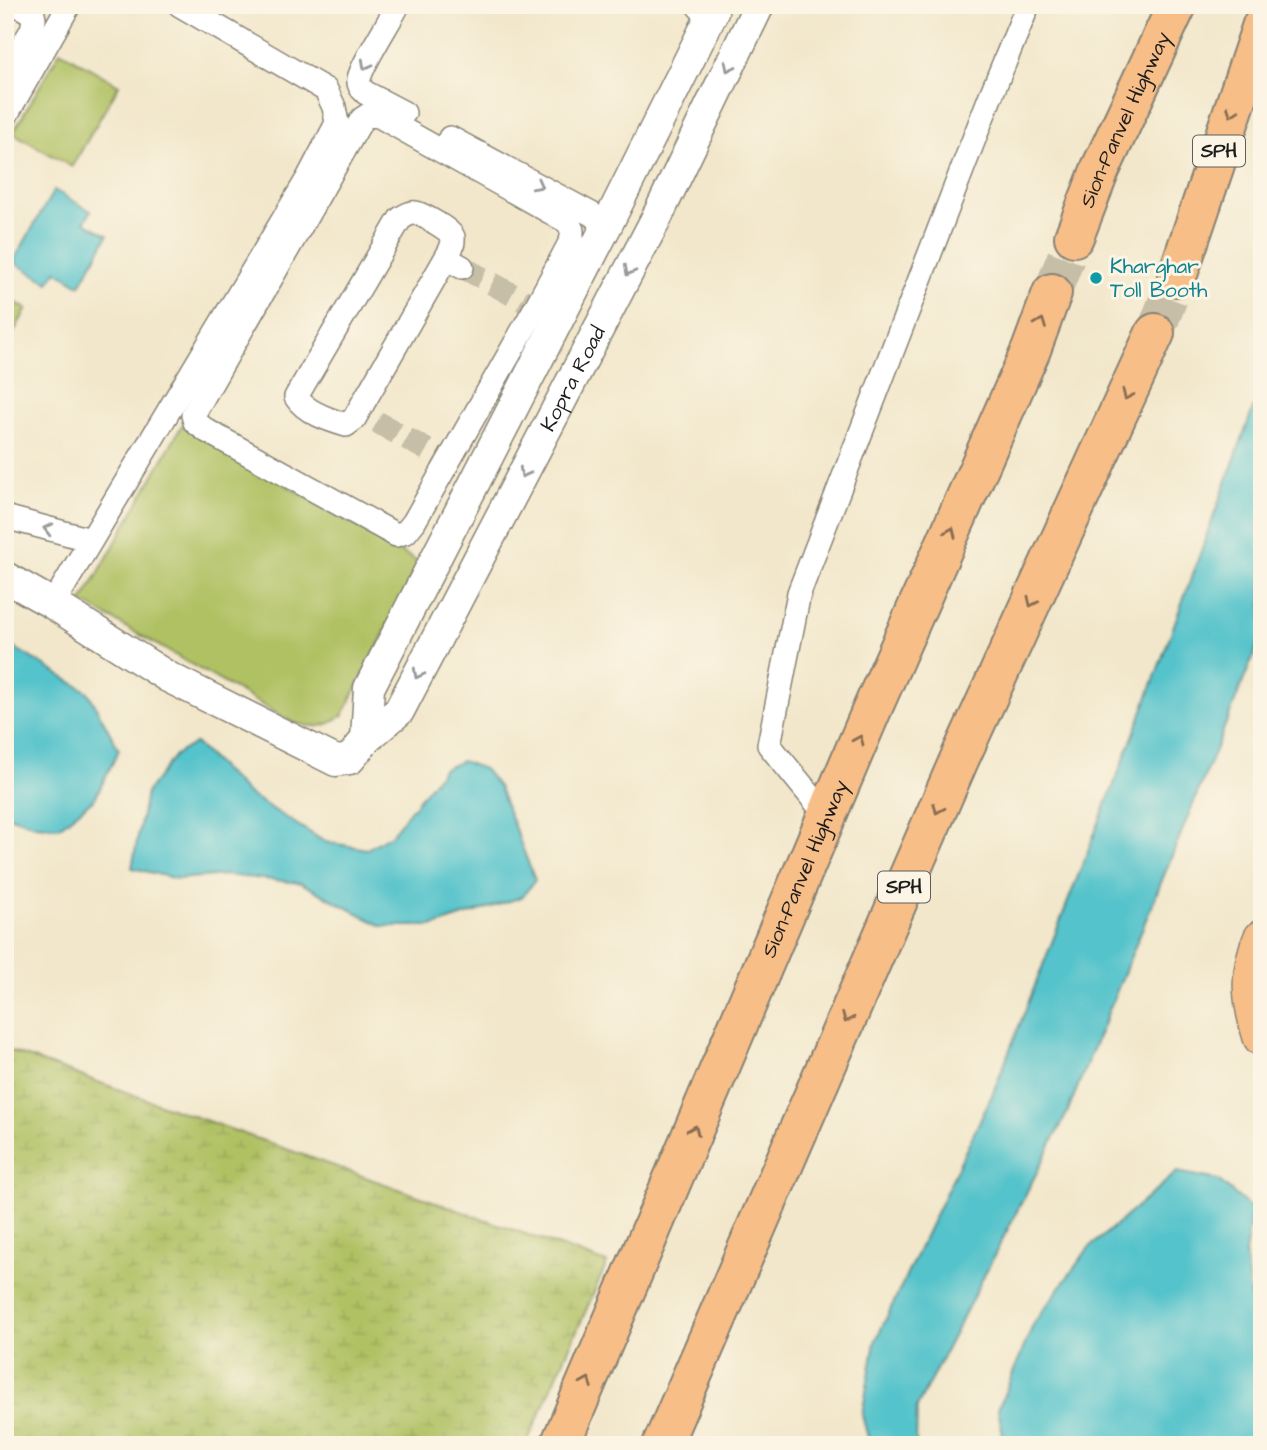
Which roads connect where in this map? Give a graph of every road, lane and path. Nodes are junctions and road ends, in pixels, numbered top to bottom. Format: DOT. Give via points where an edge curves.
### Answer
graph roads {
  1 [pos="18,5"];
  2 [pos="69,5"];
  3 [pos="180,5"];
  4 [pos="398,5"];
  5 [pos="702,5"];
  6 [pos="759,5"];
  7 [pos="1028,5"];
  8 [pos="1177,5"];
  9 [pos="1262,24"];
  10 [pos="5,75"];
  11 [pos="5,117"];
  12 [pos="608,223"];
  13 [pos="1074,237"];
  14 [pos="1177,277"];
  15 [pos="1052,293"];
  16 [pos="541,310"];
  17 [pos="1155,333"];
  18 [pos="367,417"];
  19 [pos="443,459"];
  20 [pos="478,478"];
  21 [pos="5,517"];
  22 [pos="91,540"];
  23 [pos="5,577"];
  24 [pos="53,604"];
  25 [pos="366,739"];
  26 [pos="827,816"];
  27 [pos="1262,939"];
  28 [pos="1262,1037"];
  29 [pos="560,1445"];
  30 [pos="662,1445"];
  1 -- 10 [label="street" via="33,14 34,25"];
  2 -- 11 [label="street"];
  3 -- 22 [label="street" via="326,90 337,122 307,180"];
  4 -- 12 [label="street, one-way" via="359,77 360,89"];
  5 -- 12 [label="street, Kopra Road" via="713,12"];
  6 -- 25 [label="street, Kopra Road, one-way" via="650,232 399,711"];
  7 -- 26 [label="street" via="799,593 769,745"];
  8 -- 13 [label="highway, Sion-Panvel Highway"];
  9 -- 14 [label="highway, SPH, one-way"];
  12 -- 16 [label="street, Kopra Road"];
  26 -- 15 [label="highway, Sion-Panvel Highway, one-way"];
  16 -- 19 [label="street"];
  16 -- 19 [label="street" via="572,239 568,222 379,116 362,119 193,415 207,431 396,535 414,522"];
  16 -- 20 [label="street, Kopra Road"];
  17 -- 30 [label="highway, SPH, one-way" via="954,773"];
  18 -- 18 [label="street" via="454,262 449,230 416,213 400,219 296,397 301,405 346,425"];
  19 -- 20 [label="street"];
  20 -- 25 [label="street, Kopra Road" via="369,688"];
  22 -- 21 [label="street, one-way"];
  22 -- 24 [label="street"];
  23 -- 24 [label="street, Kopra Road"];
  24 -- 25 [label="street, Kopra Road" via="168,677 336,761 350,760"];
  29 -- 26 [label="highway, Sion-Panvel Highway, one-way"];
  27 -- 28 [label="main road" via="1250,986"];
}
